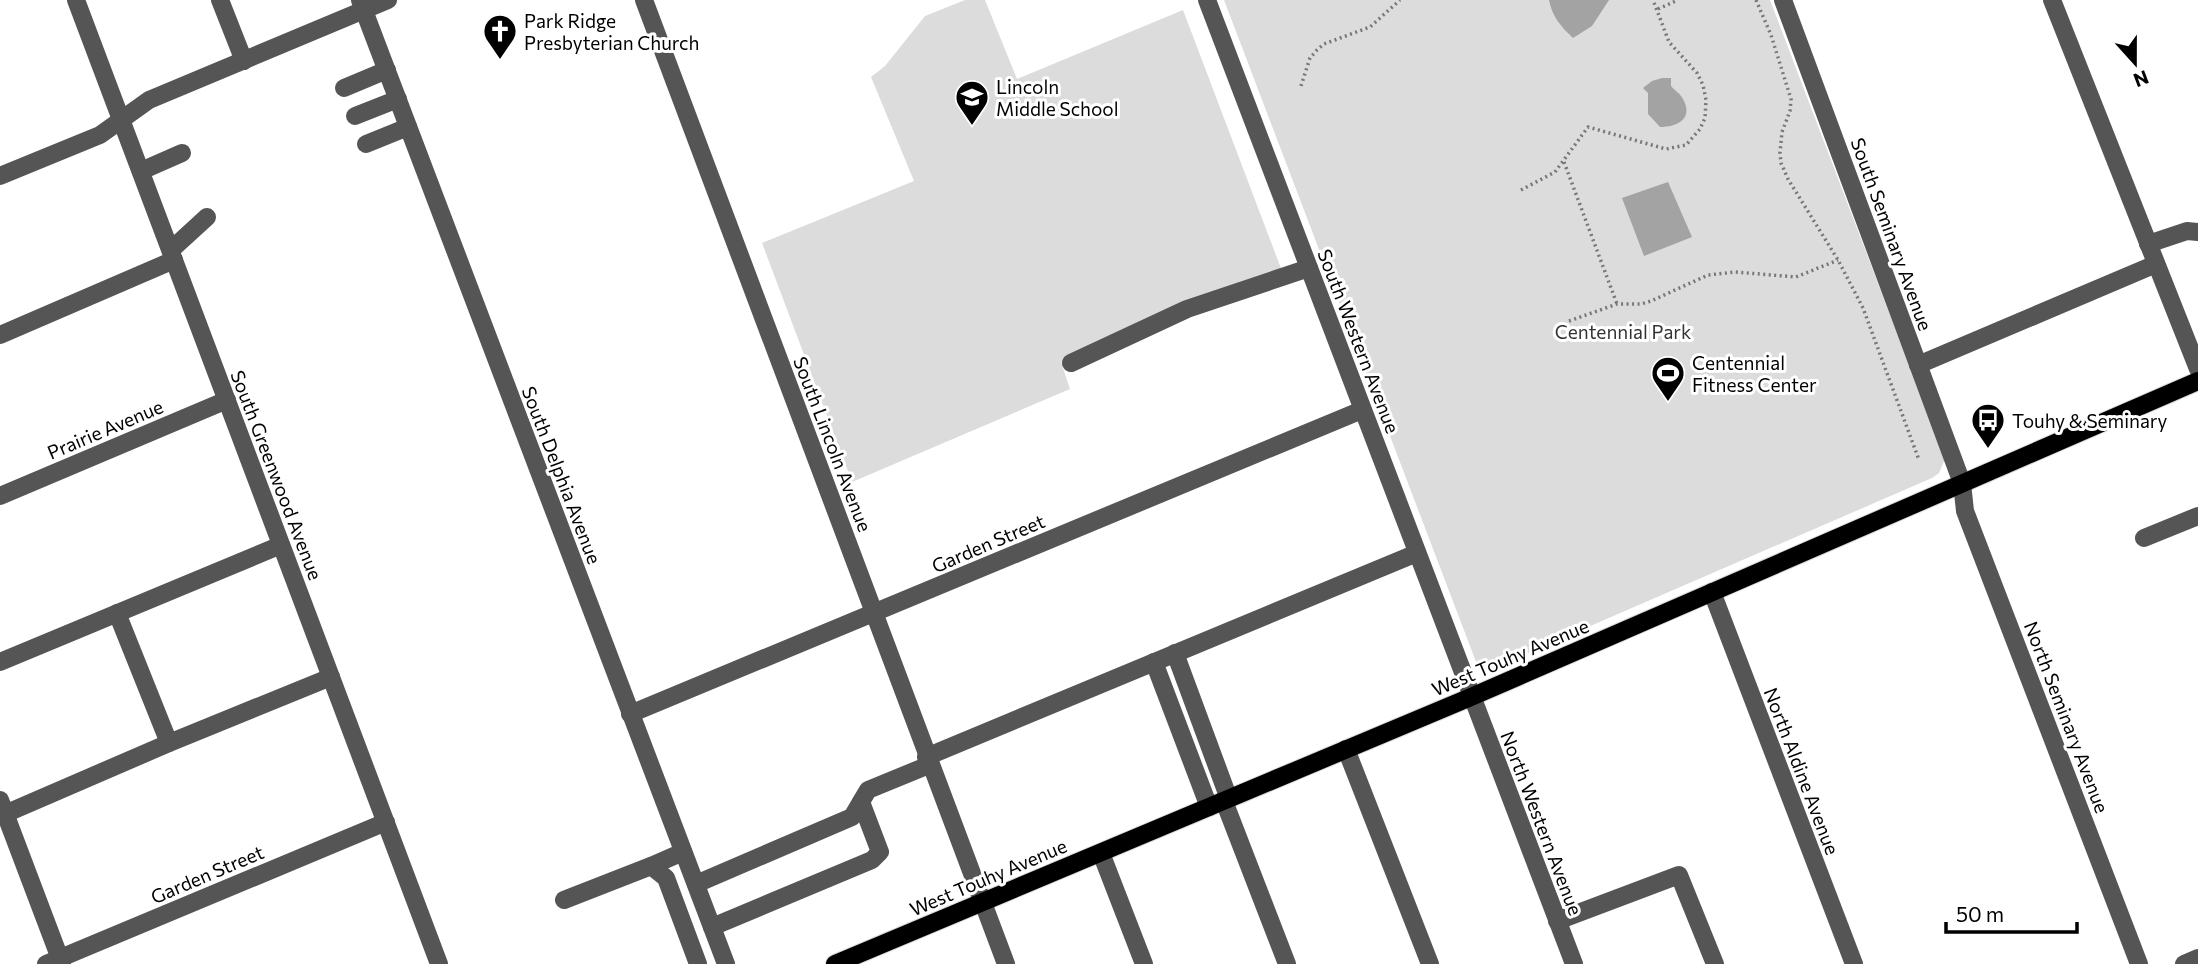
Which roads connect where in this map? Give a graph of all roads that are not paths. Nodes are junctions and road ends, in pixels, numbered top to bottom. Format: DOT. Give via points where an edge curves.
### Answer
graph roads {
  1 [pos="76,0"];
  2 [pos="220,0"];
  3 [pos="388,0"];
  4 [pos="644,0"];
  5 [pos="1207,0"];
  6 [pos="1783,0"];
  7 [pos="2052,0"];
  8 [pos="362,5"];
  9 [pos="244,61"];
  10 [pos="387,70"];
  11 [pos="344,88"];
  12 [pos="398,99"];
  13 [pos="355,116"];
  14 [pos="121,119"];
  15 [pos="408,127"];
  16 [pos="366,144"];
  17 [pos="182,153"];
  18 [pos="141,170"];
  19 [pos="0,176"];
  20 [pos="207,216"];
  21 [pos="2198,232"];
  22 [pos="2148,244"];
  23 [pos="172,255"];
  24 [pos="2156,264"];
  25 [pos="1309,268"];
  26 [pos="0,335"];
  27 [pos="1071,363"];
  28 [pos="1918,365"];
  29 [pos="2198,369"];
  30 [pos="2198,381"];
  31 [pos="227,400"];
  32 [pos="1362,410"];
  33 [pos="1962,483"];
  34 [pos="0,496"];
  35 [pos="2198,516"];
  36 [pos="2144,537"];
  37 [pos="281,545"];
  38 [pos="1417,553"];
  39 [pos="1712,592"];
  40 [pos="117,613"];
  41 [pos="874,613"];
  42 [pos="1175,653"];
  43 [pos="0,662"];
  44 [pos="1154,662"];
  45 [pos="331,677"];
  46 [pos="1471,697"];
  47 [pos="630,715"];
  48 [pos="169,743"];
  49 [pos="1346,749"];
  50 [pos="928,761"];
  51 [pos="860,802"];
  52 [pos="1221,802"];
  53 [pos="2,810"];
  54 [pos="386,822"];
  55 [pos="683,852"];
  56 [pos="1101,853"];
  57 [pos="651,866"];
  58 [pos="696,884"];
  59 [pos="564,900"];
  60 [pos="982,902"];
  61 [pos="1558,921"];
  62 [pos="712,927"];
  63 [pos="2198,958"];
  64 [pos="860,959"];
  65 [pos="56,962"];
  66 [pos="436,963"];
  67 [pos="698,964"];
  68 [pos="726,964"];
  69 [pos="835,964"];
  70 [pos="1006,964"];
  71 [pos="1144,964"];
  72 [pos="1287,964"];
  73 [pos="1430,964"];
  74 [pos="1574,964"];
  75 [pos="1715,964"];
  76 [pos="1854,964"];
  77 [pos="2139,964"];
  78 [pos="2184,964"];
  1 -- 14 [label="street, South Greenwood Avenue"];
  2 -- 9 [label="street"];
  3 -- 8 [label="street"];
  4 -- 41 [label="street, South Lincoln Avenue"];
  5 -- 25 [label="street, South Western Avenue"];
  6 -- 28 [label="street, South Seminary Avenue"];
  7 -- 22 [label="street"];
  8 -- 9 [label="street"];
  8 -- 10 [label="street, South Delphia Avenue"];
  9 -- 14 [label="street" via="149,100"];
  10 -- 11 [label="street"];
  10 -- 12 [label="street, South Delphia Avenue"];
  12 -- 13 [label="street"];
  12 -- 15 [label="street, South Delphia Avenue"];
  14 -- 18 [label="street, South Greenwood Avenue"];
  14 -- 19 [label="street" via="100,135"];
  15 -- 16 [label="street"];
  15 -- 47 [label="street, South Delphia Avenue"];
  17 -- 18 [label="street"];
  18 -- 23 [label="street, South Greenwood Avenue"];
  20 -- 23 [label="street"];
  21 -- 22 [label="street" via="2187,230"];
  22 -- 24 [label="street"];
  23 -- 26 [label="street"];
  23 -- 31 [label="street, South Greenwood Avenue"];
  24 -- 28 [label="street"];
  24 -- 29 [label="street"];
  25 -- 27 [label="street" via="1187,309"];
  25 -- 32 [label="street, South Western Avenue"];
  28 -- 33 [label="street, South Seminary Avenue"];
  30 -- 33 [label="main road, West Touhy Avenue"];
  31 -- 34 [label="street, Prairie Avenue"];
  31 -- 37 [label="street, South Greenwood Avenue"];
  32 -- 38 [label="street, South Western Avenue"];
  32 -- 41 [label="street, Garden Street"];
  33 -- 39 [label="main road, West Touhy Avenue"];
  33 -- 77 [label="street, North Seminary Avenue" via="1965,511"];
  35 -- 36 [label="street"];
  37 -- 40 [label="street"];
  37 -- 45 [label="street, South Greenwood Avenue"];
  38 -- 42 [label="street"];
  38 -- 46 [label="street, South Western Avenue"];
  39 -- 46 [label="main road, West Touhy Avenue"];
  39 -- 76 [label="street, North Aldine Avenue"];
  40 -- 43 [label="street"];
  40 -- 48 [label="street"];
  41 -- 47 [label="street, Garden Street"];
  41 -- 50 [label="street, South Lincoln Avenue"];
  42 -- 44 [label="street"];
  42 -- 52 [label="street"];
  44 -- 50 [label="street"];
  44 -- 52 [label="street"];
  45 -- 48 [label="street"];
  45 -- 54 [label="street, South Greenwood Avenue"];
  46 -- 49 [label="main road, West Touhy Avenue"];
  46 -- 61 [label="street, North Western Avenue"];
  47 -- 55 [label="street, South Delphia Avenue"];
  48 -- 53 [label="street"];
  49 -- 52 [label="main road, West Touhy Avenue"];
  49 -- 73 [label="street"];
  50 -- 51 [label="street" via="868,790"];
  50 -- 60 [label="street, South Lincoln Avenue"];
  51 -- 58 [label="street" via="852,817"];
  51 -- 62 [label="street" via="880,852 872,860"];
  52 -- 56 [label="main road, West Touhy Avenue"];
  52 -- 72 [label="street"];
  53 -- 65 [label="street"];
  54 -- 65 [label="street, Garden Street"];
  54 -- 66 [label="street, South Greenwood Avenue"];
  55 -- 57 [label="street"];
  55 -- 58 [label="street, South Delphia Avenue"];
  56 -- 60 [label="main road, West Touhy Avenue"];
  56 -- 71 [label="street"];
  57 -- 59 [label="street"];
  57 -- 67 [label="street" via="666,878"];
  58 -- 62 [label="street, South Delphia Avenue"];
  60 -- 64 [label="main road, West Touhy Avenue"];
  60 -- 70 [label="street, South Lincoln Avenue"];
  61 -- 74 [label="street, North Western Avenue"];
  61 -- 75 [label="street" via="1679,875"];
  62 -- 68 [label="street, South Delphia Avenue"];
  63 -- 78 [label="street"];
  64 -- 69 [label="main road, West Touhy Avenue"];
}
